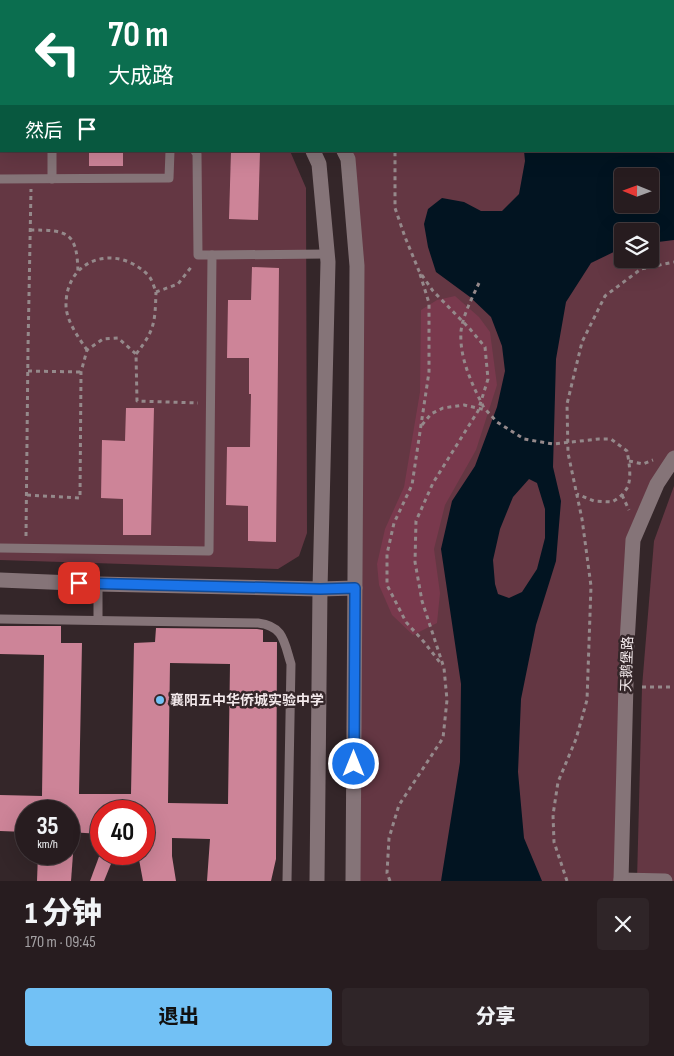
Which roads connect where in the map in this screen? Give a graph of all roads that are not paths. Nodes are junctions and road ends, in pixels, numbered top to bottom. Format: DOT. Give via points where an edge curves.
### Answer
graph roads {
  1 [pos="52,152"];
  2 [pos="170,152"];
  3 [pos="196,152"];
  4 [pos="313,152"];
  5 [pos="344,152"];
  6 [pos="0,179"];
  7 [pos="52,179"];
  8 [pos="327,254"];
  9 [pos="212,255"];
  10 [pos="674,458"];
  11 [pos="0,548"];
  12 [pos="0,580"];
  13 [pos="98,584"];
  14 [pos="355,588"];
  15 [pos="320,589"];
  16 [pos="0,619"];
  17 [pos="98,620"];
  18 [pos="287,881"];
  19 [pos="317,881"];
  20 [pos="353,881"];
  21 [pos="621,881"];
  22 [pos="665,881"];
  1 -- 7 [label="lane"];
  2 -- 7 [label="lane" via="169,178"];
  3 -- 9 [label="lane" via="198,255"];
  4 -- 8 [label="street" via="319,164"];
  5 -- 14 [label="street" via="348,159 357,266"];
  6 -- 7 [label="lane"];
  8 -- 9 [label="lane"];
  8 -- 15 [label="street"];
  9 -- 11 [label="lane" via="209,551"];
  10 -- 21 [label="street, 天鹅堡路" via="656,484 633,540"];
  12 -- 13 [label="street"];
  13 -- 15 [label="street"];
  13 -- 17 [label="lane"];
  14 -- 15 [label="street"];
  14 -- 20 [label="street"];
  15 -- 19 [label="street"];
  16 -- 17 [label="lane"];
  17 -- 18 [label="lane" via="258,623 269,624 282,634 291,664"];
  21 -- 22 [label="street"];
}
